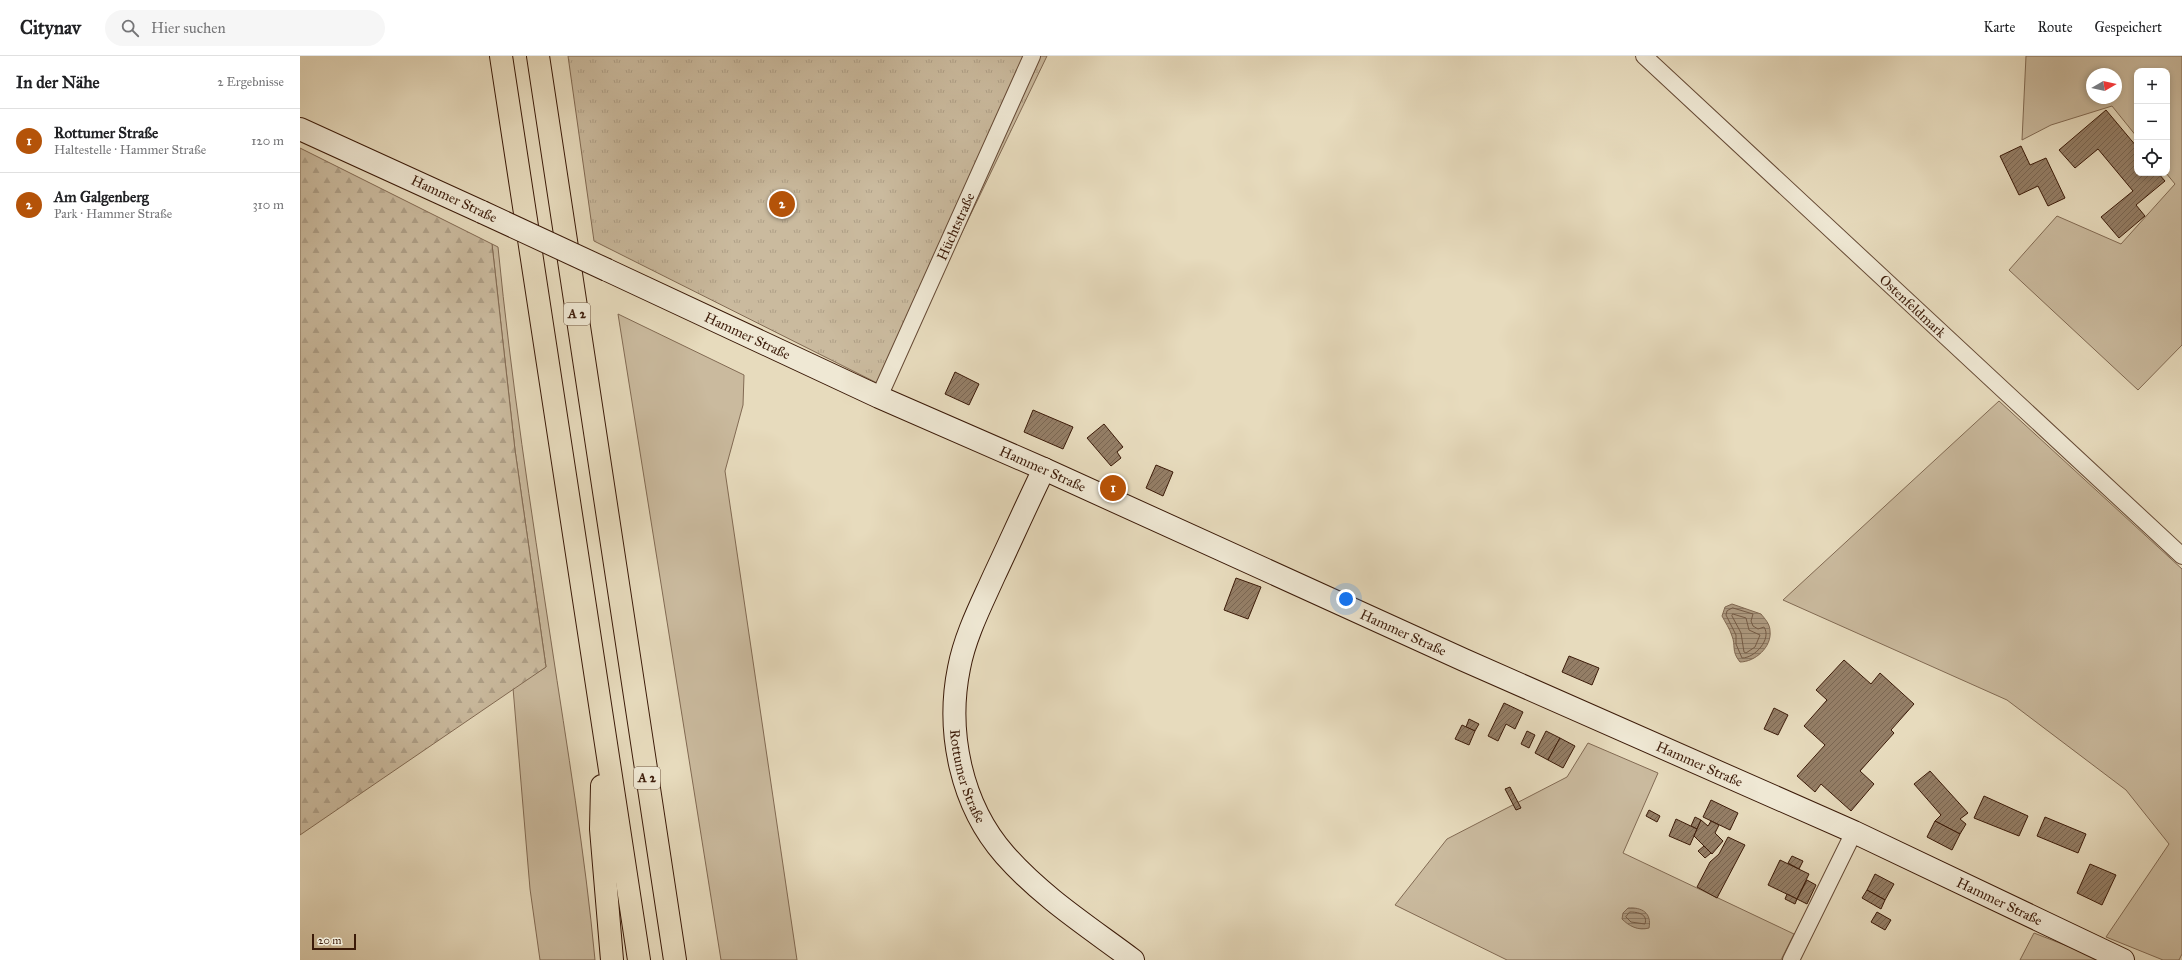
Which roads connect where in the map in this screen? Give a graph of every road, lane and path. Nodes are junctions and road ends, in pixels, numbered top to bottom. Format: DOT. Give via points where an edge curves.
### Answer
graph roads {
  1 [pos="501,56"];
  2 [pos="538,56"];
  3 [pos="1032,56"];
  4 [pos="1644,56"];
  5 [pos="300,129"];
  6 [pos="879,397"];
  7 [pos="1044,469"];
  8 [pos="2182,556"];
  9 [pos="602,722"];
  10 [pos="1854,832"];
  11 [pos="675,957"];
  12 [pos="612,960"];
  13 [pos="639,960"];
  14 [pos="1133,960"];
  15 [pos="1791,960"];
  16 [pos="2123,960"];
  1 -- 9 [label="highway"];
  2 -- 11 [label="highway, A 2"];
  3 -- 6 [label="street, Hüchtstraße"];
  4 -- 8 [label="street, Ostenfeldmark"];
  5 -- 6 [label="main road, Hammer Straße, bridge"];
  6 -- 7 [label="main road, Hammer Straße"];
  7 -- 10 [label="main road, Hammer Straße" via="1464,660"];
  7 -- 14 [label="main road, Rottumer Straße" via="975,617 959,666 954,697 955,733 961,769 971,801 1004,854 1049,897"];
  9 -- 12 [label="highway" via="601,829"];
  9 -- 13 [label="highway"];
  10 -- 15 [label="street"];
  10 -- 16 [label="main road, Hammer Straße"];
}
